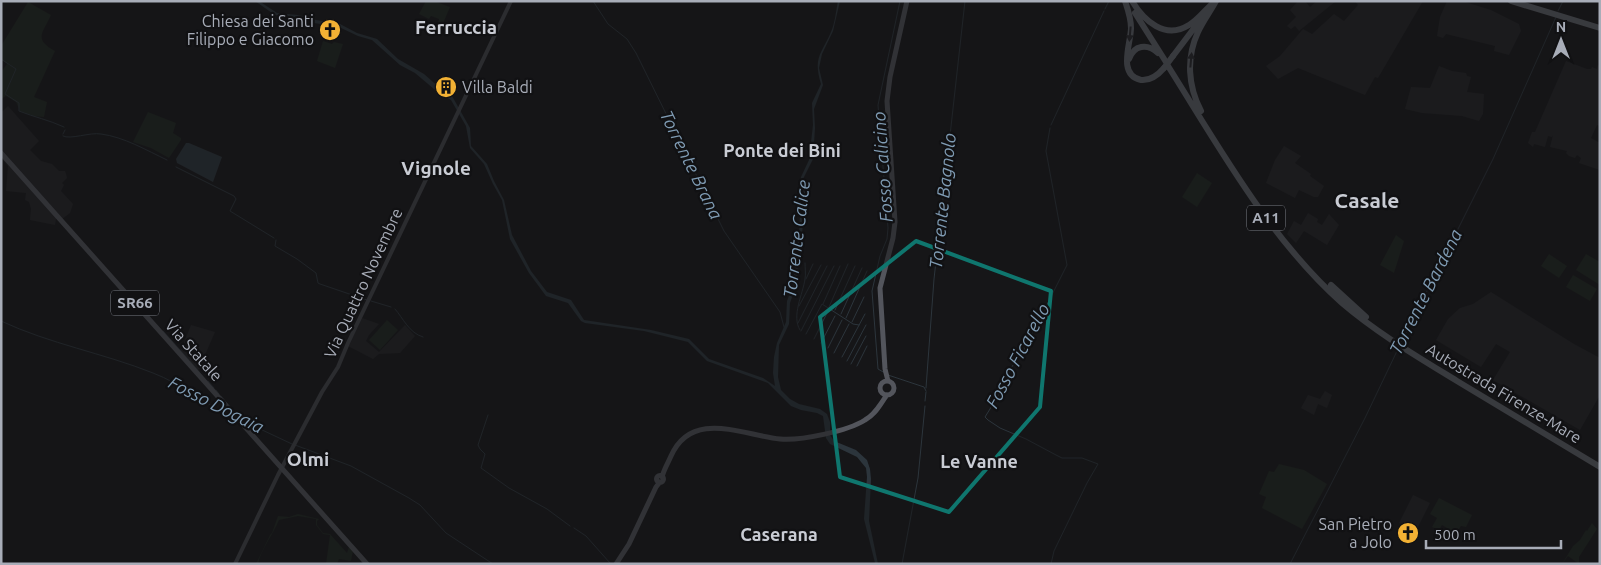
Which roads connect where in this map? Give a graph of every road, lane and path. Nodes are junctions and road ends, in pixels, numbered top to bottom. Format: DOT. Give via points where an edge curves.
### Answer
graph roads {
  1 [pos="511,1"];
  2 [pos="907,1"];
  3 [pos="1129,1"];
  4 [pos="1215,1"];
  5 [pos="1511,1"];
  6 [pos="1522,1"];
  7 [pos="1600,26"];
  8 [pos="1193,36"];
  9 [pos="1168,63"];
  10 [pos="1128,68"];
  11 [pos="1204,117"];
  12 [pos="1,153"];
  13 [pos="1397,342"];
  14 [pos="886,378"];
  15 [pos="885,394"];
  16 [pos="1600,466"];
  17 [pos="282,468"];
  18 [pos="278,475"];
  19 [pos="289,475"];
  20 [pos="235,564"];
  21 [pos="367,564"];
  22 [pos="616,564"];
  1 -- 17 [label="main road, Via Quattro Novembre" via="338,368"];
  2 -- 14 [label="main road" via="887,97 895,228 880,294"];
  3 -- 4 [label="highway" via="1150,23 1172,30 1190,25"];
  3 -- 9 [label="highway, Autostrada Firenze-Mare / A11"];
  3 -- 10 [label="highway, one-way"];
  4 -- 8 [label="highway"];
  4 -- 8 [label="highway"];
  5 -- 7 [label="highway"];
  6 -- 7 [label="highway"];
  8 -- 9 [label="highway"];
  11 -- 8 [label="highway, one-way" via="1194,97 1190,78"];
  9 -- 10 [label="highway" via="1156,76 1146,80 1133,76"];
  9 -- 10 [label="highway" via="1154,50 1143,46 1132,53"];
  9 -- 11 [label="highway, Autostrada Firenze-Mare / A11"];
  9 -- 13 [label="highway, Autostrada Firenze-Mare / A11" via="1247,190 1282,238 1342,302"];
  11 -- 13 [label="highway, Autostrada Firenze-Mare / A11" via="1266,213 1296,250 1343,297"];
  12 -- 17 [label="main road, Via Statale / SR66"];
  13 -- 16 [label="highway, Autostrada Firenze-Mare / A11"];
  14 -- 15 [label="main road" via="880,388"];
  14 -- 15 [label="main road" via="893,389"];
  15 -- 22 [label="main road" via="876,411 857,425 816,435 786,439 720,428 690,433 674,449 629,544"];
  17 -- 18 [label="main road, Via Quattro Novembre"];
  17 -- 19 [label="main road, Via Statale / SR66"];
  18 -- 19 [label="main road"];
  18 -- 20 [label="main road, Via Quattro Novembre"];
  19 -- 21 [label="main road, Via Statale / SR66"];
}
